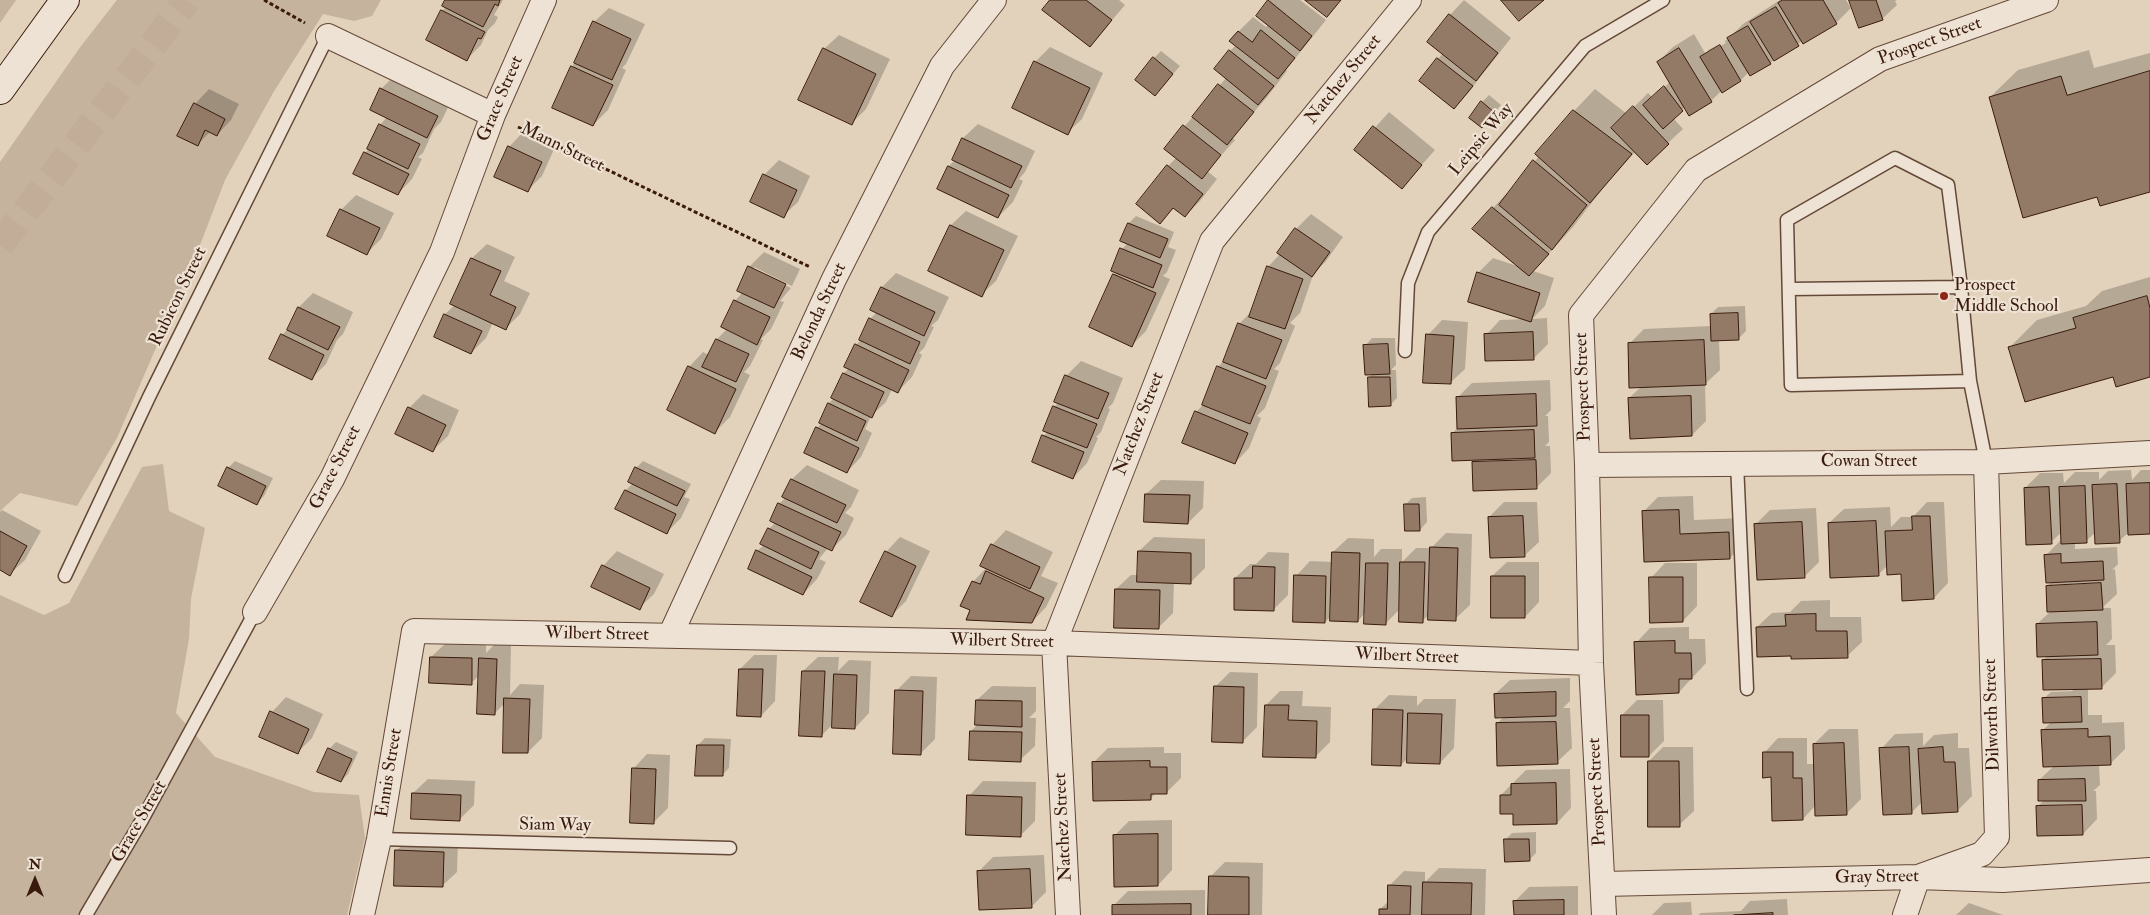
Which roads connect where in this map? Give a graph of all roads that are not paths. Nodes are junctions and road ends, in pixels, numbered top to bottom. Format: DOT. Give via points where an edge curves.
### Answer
graph roads {
  1 [pos="65,0"];
  2 [pos="544,0"];
  3 [pos="994,0"];
  4 [pos="1409,0"];
  5 [pos="1662,0"];
  6 [pos="2046,0"];
  7 [pos="328,36"];
  8 [pos="0,90"];
  9 [pos="493,115"];
  10 [pos="1962,287"];
  11 [pos="1789,289"];
  12 [pos="1406,352"];
  13 [pos="1970,381"];
  14 [pos="2150,453"];
  15 [pos="1986,462"];
  16 [pos="1737,464"];
  17 [pos="1587,465"];
  18 [pos="65,576"];
  19 [pos="256,612"];
  20 [pos="414,630"];
  21 [pos="670,636"];
  22 [pos="1054,643"];
  23 [pos="1591,663"];
  24 [pos="1747,690"];
  25 [pos="379,839"];
  26 [pos="730,848"];
  27 [pos="2150,870"];
  28 [pos="1918,877"];
  29 [pos="1603,884"];
  30 [pos="86,915"];
  31 [pos="362,915"];
  32 [pos="1068,915"];
  33 [pos="1604,915"];
  34 [pos="1905,915"];
  1 -- 8 [label="street"];
  2 -- 9 [label="street, Grace Street"];
  3 -- 21 [label="street, Belonda Street" via="942,66 834,279"];
  4 -- 22 [label="street, Natchez Street" via="1212,241"];
  5 -- 12 [label="lane, Leipsic Way" via="1585,46 1428,232 1408,283"];
  6 -- 17 [label="street, Prospect Street" via="1880,59 1696,170 1581,315"];
  7 -- 9 [label="street"];
  7 -- 18 [label="lane, Rubicon Street" via="149,397"];
  9 -- 19 [label="street, Grace Street" via="438,261 332,479"];
  10 -- 11 [label="lane"];
  10 -- 11 [label="lane" via="1948,185 1895,158 1787,220"];
  10 -- 13 [label="lane"];
  11 -- 13 [label="lane" via="1791,385"];
  13 -- 15 [label="lane"];
  14 -- 15 [label="street, Cowan Street"];
  15 -- 16 [label="street, Cowan Street"];
  15 -- 28 [label="street, Dilworth Street" via="1997,837 1982,854"];
  16 -- 17 [label="street, Cowan Street"];
  16 -- 24 [label="lane"];
  17 -- 23 [label="street, Prospect Street"];
  19 -- 30 [label="lane, Grace Street"];
  20 -- 21 [label="street, Wilbert Street"];
  20 -- 25 [label="street, Ennis Street"];
  21 -- 22 [label="street, Wilbert Street"];
  22 -- 23 [label="street, Wilbert Street"];
  22 -- 32 [label="street, Natchez Street"];
  23 -- 29 [label="street, Prospect Street"];
  25 -- 26 [label="lane, Siam Way"];
  25 -- 31 [label="street, Ennis Street"];
  27 -- 28 [label="street, Gray Street" via="2003,880"];
  28 -- 29 [label="street, Gray Street"];
  28 -- 34 [label="street"];
  29 -- 33 [label="street, Prospect Street"];
}
